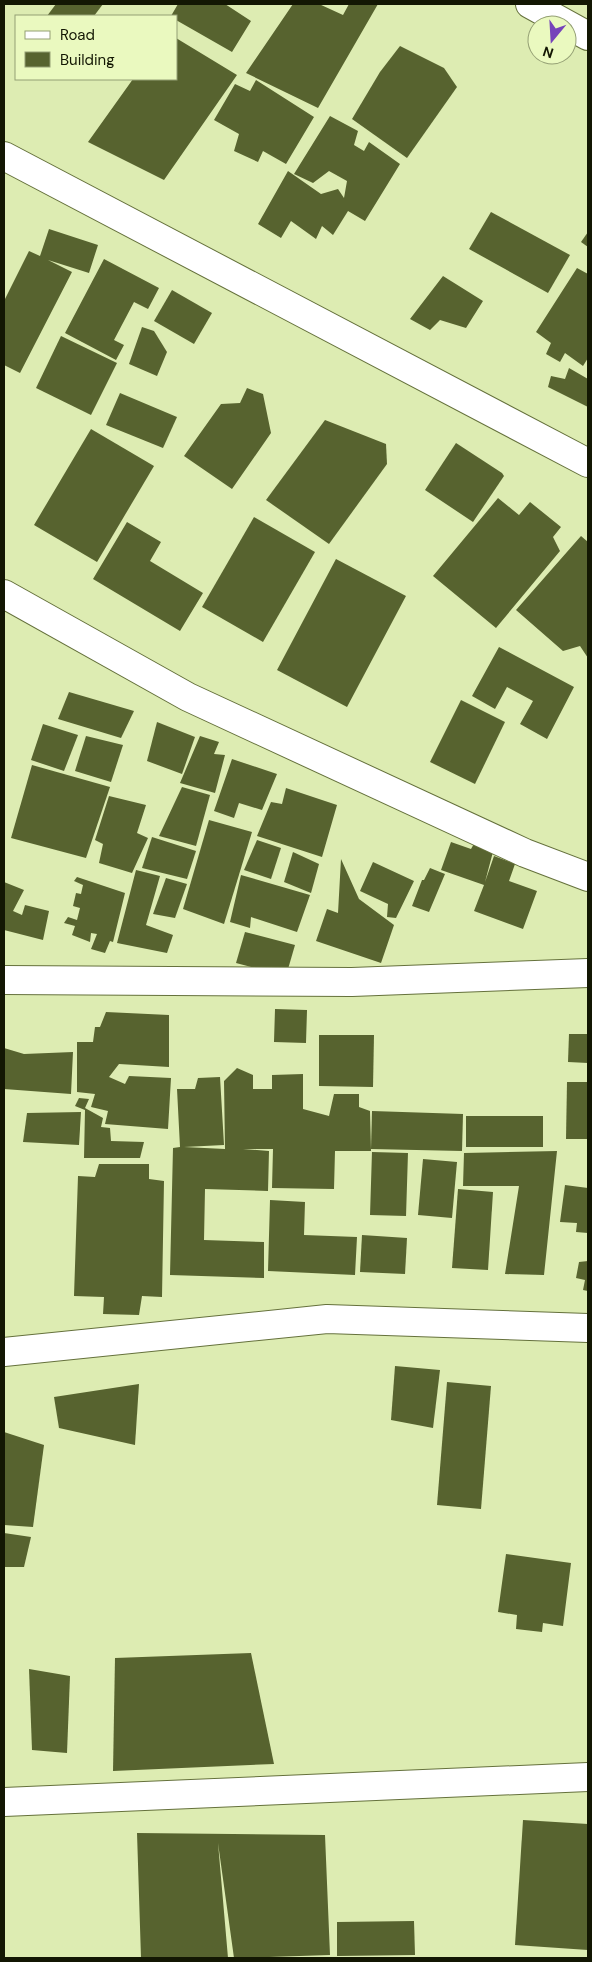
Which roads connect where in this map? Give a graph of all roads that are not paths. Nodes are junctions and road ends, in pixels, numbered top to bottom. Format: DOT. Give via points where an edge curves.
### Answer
graph roads {
  1 [pos="530,4"];
  2 [pos="588,36"];
  3 [pos="4,156"];
  4 [pos="588,462"];
  5 [pos="4,594"];
  6 [pos="588,877"];
  7 [pos="588,973"];
  8 [pos="4,980"];
  9 [pos="588,1328"];
  10 [pos="4,1352"];
  11 [pos="588,1777"];
  12 [pos="4,1802"];
  1 -- 2 [label="street"];
  3 -- 4 [label="street"];
  5 -- 6 [label="street" via="188,697 525,853"];
  7 -- 8 [label="street" via="352,982"];
  9 -- 10 [label="street" via="327,1319"];
  11 -- 12 [label="street"];
}
